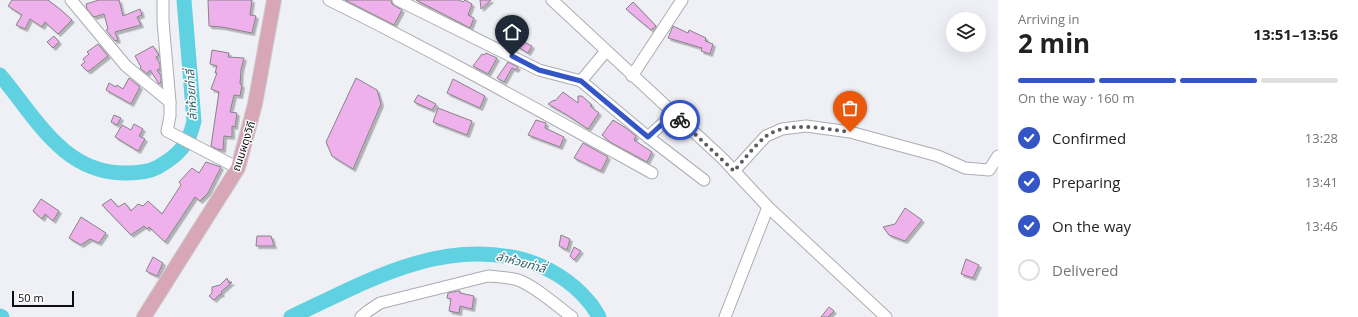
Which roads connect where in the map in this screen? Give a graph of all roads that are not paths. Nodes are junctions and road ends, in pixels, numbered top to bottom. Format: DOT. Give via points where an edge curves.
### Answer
graph roads {
  1 [pos="71,0"];
  2 [pos="163,0"];
  3 [pos="274,0"];
  4 [pos="329,0"];
  5 [pos="398,0"];
  6 [pos="552,0"];
  7 [pos="682,0"];
  8 [pos="606,51"];
  9 [pos="632,76"];
  10 [pos="581,81"];
  11 [pos="170,102"];
  12 [pos="673,114"];
  13 [pos="648,137"];
  14 [pos="998,156"];
  15 [pos="232,165"];
  16 [pos="734,171"];
  17 [pos="652,173"];
  18 [pos="704,180"];
  19 [pos="768,206"];
  20 [pos="144,317"];
  21 [pos="361,317"];
  22 [pos="572,317"];
  23 [pos="725,317"];
  24 [pos="886,317"];
  1 -- 11 [label="street" via="126,66"];
  2 -- 11 [label="street"];
  3 -- 15 [label="main road, ถนนผดุงวิถี" via="255,104"];
  4 -- 17 [label="street" via="514,96"];
  5 -- 10 [label="street" via="539,70"];
  6 -- 8 [label="street"];
  7 -- 9 [label="street"];
  8 -- 9 [label="street"];
  8 -- 10 [label="street"];
  9 -- 12 [label="street"];
  10 -- 13 [label="street"];
  11 -- 15 [label="street" via="167,131"];
  12 -- 13 [label="street"];
  12 -- 16 [label="street"];
  13 -- 18 [label="street"];
  14 -- 16 [label="street" via="989,170 965,168 938,156 850,132 806,126 782,129 766,136"];
  15 -- 20 [label="main road, ถนนผดุงวิถี"];
  16 -- 19 [label="street"];
  19 -- 23 [label="street"];
  19 -- 24 [label="street"];
  21 -- 22 [label="street" via="380,303 488,276 519,281 530,286"];
}
